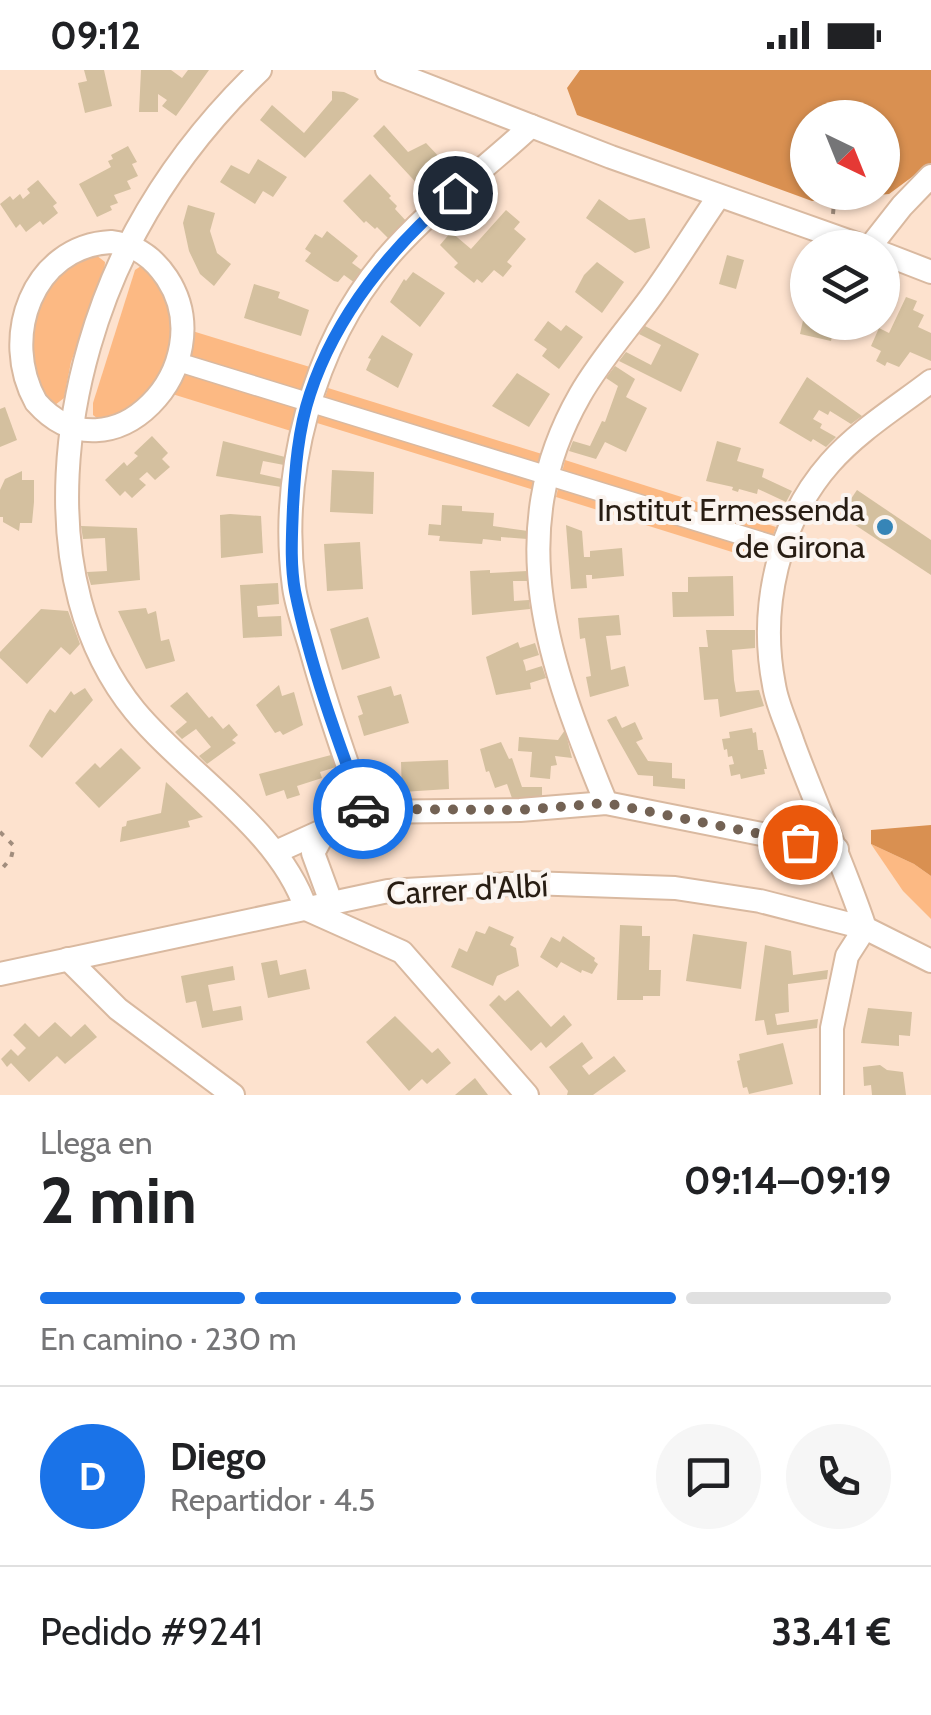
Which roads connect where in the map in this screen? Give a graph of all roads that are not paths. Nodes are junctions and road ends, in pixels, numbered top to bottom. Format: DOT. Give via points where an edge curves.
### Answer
graph roads {
  1 [pos="386,70"];
  2 [pos="252,73"];
  3 [pos="531,126"];
  4 [pos="931,176"];
  5 [pos="719,196"];
  6 [pos="817,230"];
  7 [pos="883,230"];
  8 [pos="130,244"];
  9 [pos="900,260"];
  10 [pos="931,272"];
  11 [pos="178,362"];
  12 [pos="931,381"];
  13 [pos="308,402"];
  14 [pos="74,427"];
  15 [pos="546,476"];
  16 [pos="782,548"];
  17 [pos="606,803"];
  18 [pos="364,812"];
  19 [pos="326,830"];
  20 [pos="837,849"];
  21 [pos="278,852"];
  22 [pos="331,902"];
  23 [pos="306,909"];
  24 [pos="865,928"];
  25 [pos="68,960"];
  26 [pos="931,961"];
  27 [pos="0,974"];
  28 [pos="233,1095"];
  29 [pos="527,1095"];
  30 [pos="832,1095"];
  1 -- 3 [label="street"];
  2 -- 8 [label="street" via="196,138"];
  3 -- 5 [label="street"];
  3 -- 13 [label="street" via="382,263 329,351"];
  4 -- 7 [label="street"];
  5 -- 6 [label="street"];
  5 -- 15 [label="street" via="579,397"];
  8 -- 11 [label="street" via="155,263 174,292 183,333"];
  8 -- 14 [label="street" via="90,350"];
  8 -- 14 [label="street" via="94,244 62,255 31,283 16,313 14,355 25,387 42,409"];
  9 -- 10 [label="street"];
  11 -- 13 [label="street"];
  11 -- 14 [label="street" via="160,396 133,418 102,429"];
  12 -- 16 [label="street" via="832,461 796,510"];
  13 -- 15 [label="street"];
  13 -- 18 [label="street" via="294,479 294,588"];
  14 -- 21 [label="street" via="68,540 72,576 95,646 134,710"];
  15 -- 16 [label="street"];
  15 -- 17 [label="street" via="538,540 544,628"];
  16 -- 20 [label="street" via="768,617 774,688"];
  17 -- 18 [label="street"];
  17 -- 20 [label="street"];
  18 -- 19 [label="street"];
  19 -- 21 [label="street"];
  19 -- 22 [label="street" via="312,853"];
  20 -- 24 [label="street"];
  21 -- 23 [label="street"];
  22 -- 23 [label="street, Carrer d'Albí"];
  22 -- 24 [label="street, Carrer d'Albí" via="388,891 528,883 675,888"];
  23 -- 25 [label="street, Carrer d'Albí"];
  23 -- 29 [label="street" via="402,952"];
  24 -- 26 [label="street, Carrer d'Albí"];
  24 -- 30 [label="street" via="847,956 839,990"];
  25 -- 27 [label="street, Carrer d'Albí"];
  25 -- 28 [label="street" via="118,1009"];
}
